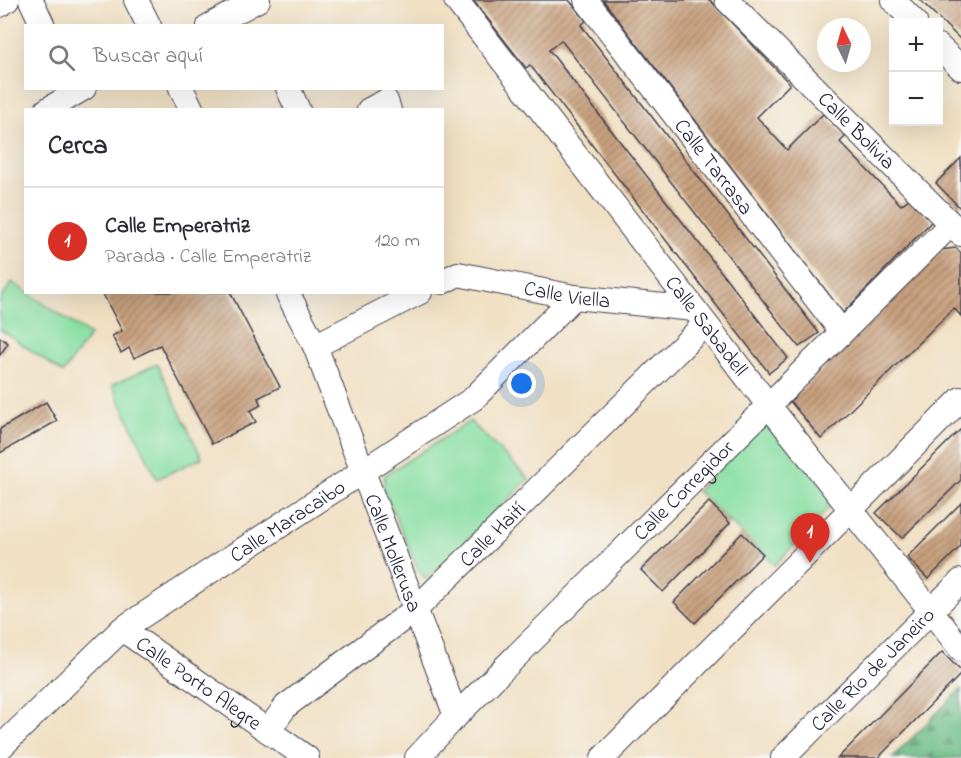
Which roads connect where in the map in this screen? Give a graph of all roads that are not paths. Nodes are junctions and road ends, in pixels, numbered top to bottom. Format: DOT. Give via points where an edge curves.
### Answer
graph roads {
  1 [pos="7,0"];
  2 [pos="31,0"];
  3 [pos="136,0"];
  4 [pos="456,0"];
  5 [pos="586,0"];
  6 [pos="728,0"];
  7 [pos="893,0"];
  8 [pos="0,5"];
  9 [pos="253,10"];
  10 [pos="911,18"];
  11 [pos="42,24"];
  12 [pos="148,24"];
  13 [pos="214,24"];
  14 [pos="943,50"];
  15 [pos="961,68"];
  16 [pos="182,90"];
  17 [pos="289,90"];
  18 [pos="80,95"];
  19 [pos="51,108"];
  20 [pos="191,108"];
  21 [pos="297,108"];
  22 [pos="373,108"];
  23 [pos="388,108"];
  24 [pos="956,229"];
  25 [pos="444,281"];
  26 [pos="288,294"];
  27 [pos="411,294"];
  28 [pos="574,297"];
  29 [pos="393,298"];
  30 [pos="700,316"];
  31 [pos="842,332"];
  32 [pos="315,346"];
  33 [pos="961,399"];
  34 [pos="768,405"];
  35 [pos="363,469"];
  36 [pos="850,509"];
  37 [pos="961,581"];
  38 [pos="416,609"];
  39 [pos="930,612"];
  40 [pos="122,629"];
  41 [pos="961,649"];
  42 [pos="456,716"];
  43 [pos="268,731"];
  44 [pos="0,749"];
  45 [pos="11,758"];
  46 [pos="307,758"];
  47 [pos="417,758"];
  48 [pos="603,758"];
  49 [pos="783,758"];
  1 -- 8 [label="street"];
  2 -- 11 [label="street"];
  3 -- 12 [label="street"];
  4 -- 30 [label="street, Calle Sabadell"];
  5 -- 31 [label="street, Calle Tarrasa"];
  6 -- 24 [label="street, Calle Bolivia"];
  7 -- 10 [label="street"];
  9 -- 13 [label="street"];
  14 -- 15 [label="street"];
  16 -- 20 [label="street"];
  17 -- 21 [label="street"];
  18 -- 19 [label="street"];
  22 -- 23 [label="street" via="386,101"];
  24 -- 31 [label="street, Calle Corregidor"];
  25 -- 28 [label="street, Calle Viella" via="458,274"];
  26 -- 32 [label="street, Calle Mollerusa"];
  27 -- 29 [label="street"];
  28 -- 30 [label="street, Calle Viella"];
  28 -- 35 [label="street, Calle Maracaibo" via="472,399"];
  29 -- 32 [label="street"];
  30 -- 34 [label="street, Calle Sabadell"];
  30 -- 38 [label="street, Calle Haití"];
  31 -- 34 [label="street, Calle Corregidor"];
  32 -- 35 [label="street, Calle Mollerusa"];
  33 -- 36 [label="street"];
  34 -- 36 [label="street, Calle Sabadell"];
  34 -- 42 [label="street, Calle Corregidor"];
  35 -- 38 [label="street, Calle Mollerusa"];
  35 -- 40 [label="street, Calle Maracaibo"];
  36 -- 39 [label="street, Calle Sabadell"];
  36 -- 48 [label="street"];
  37 -- 39 [label="street, Calle Río de Janeiro"];
  38 -- 42 [label="street, Calle Mollerusa"];
  38 -- 43 [label="street, Calle Haití" via="286,706"];
  39 -- 41 [label="street, Calle Sabadell"];
  39 -- 49 [label="street, Calle Río de Janeiro"];
  40 -- 43 [label="street, Calle Porto Alegre"];
  40 -- 44 [label="street, Calle Maracaibo"];
  42 -- 47 [label="street, Calle Corregidor"];
  43 -- 46 [label="street, Calle Porto Alegre"];
  44 -- 45 [label="street"];
}
